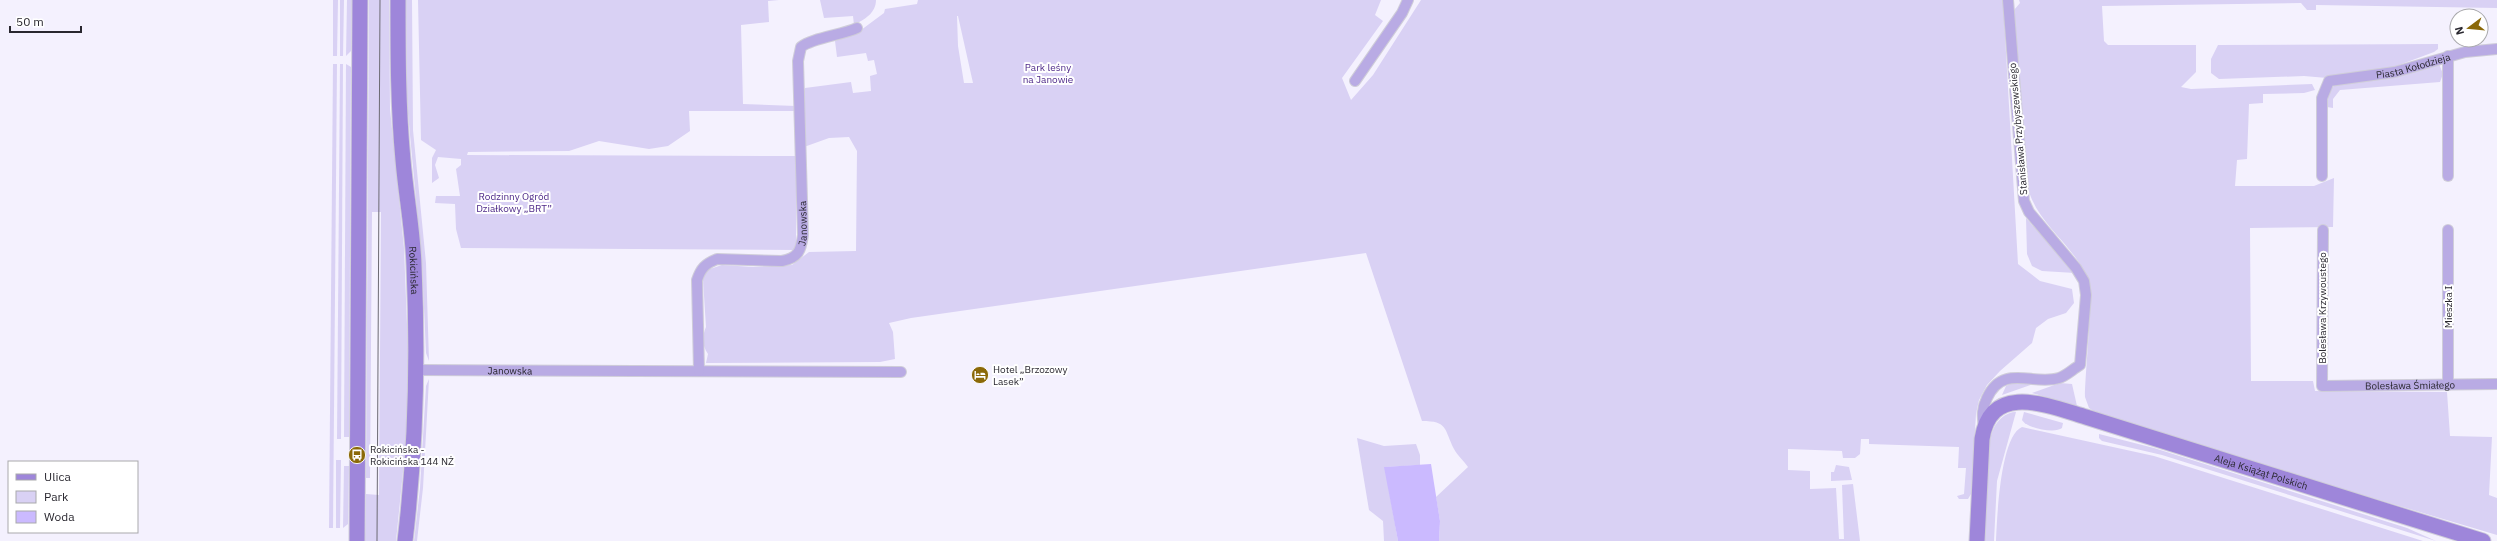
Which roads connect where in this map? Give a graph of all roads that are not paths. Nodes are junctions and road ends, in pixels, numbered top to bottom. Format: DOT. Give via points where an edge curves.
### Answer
graph roads {
  1 [pos="360,0"];
  2 [pos="398,0"];
  3 [pos="1408,0"];
  4 [pos="2008,0"];
  5 [pos="857,28"];
  6 [pos="2497,49"];
  7 [pos="2448,56"];
  8 [pos="1355,81"];
  9 [pos="2322,176"];
  10 [pos="2448,176"];
  11 [pos="2323,230"];
  12 [pos="2448,230"];
  13 [pos="417,370"];
  14 [pos="699,371"];
  15 [pos="901,372"];
  16 [pos="2497,384"];
  17 [pos="2448,385"];
  18 [pos="2322,386"];
  19 [pos="2040,403"];
  20 [pos="1984,428"];
  21 [pos="357,541"];
  22 [pos="405,541"];
  23 [pos="1977,541"];
  24 [pos="2483,541"];
  1 -- 21 [label="main road"];
  2 -- 13 [label="main road, Rokicińska" via="398,85 414,264"];
  3 -- 8 [label="street" via="1402,13"];
  4 -- 20 [label="street, Stanisława Przybyszewskiego" via="2024,201 2029,212 2081,275 2086,295 2080,365 2058,378 2016,377 1998,383 1989,393 1983,407"];
  5 -- 14 [label="street, Janowska" via="840,36 810,42 801,47 798,61 802,248 791,260 717,259 707,263 700,270 697,280"];
  6 -- 7 [label="street, Piasta Kołodzieja"];
  7 -- 9 [label="street, Piasta Kołodzieja" via="2395,72 2329,81 2322,98"];
  7 -- 10 [label="street"];
  11 -- 18 [label="street, Bolesława Krzywoustego"];
  12 -- 17 [label="street, Mieszka I"];
  13 -- 14 [label="street, Janowska"];
  13 -- 22 [label="main road, Rokicińska" via="416,433"];
  14 -- 15 [label="street, Janowska"];
  16 -- 17 [label="street, Bolesława Śmiałego"];
  17 -- 18 [label="street, Bolesława Śmiałego"];
  19 -- 20 [label="main road, Stanisława Przybyszewskiego" via="2019,402 2004,405 1993,413"];
  19 -- 24 [label="main road, Aleja Książąt Polskich"];
  20 -- 23 [label="main road, Stanisława Przybyszewskiego"];
}
